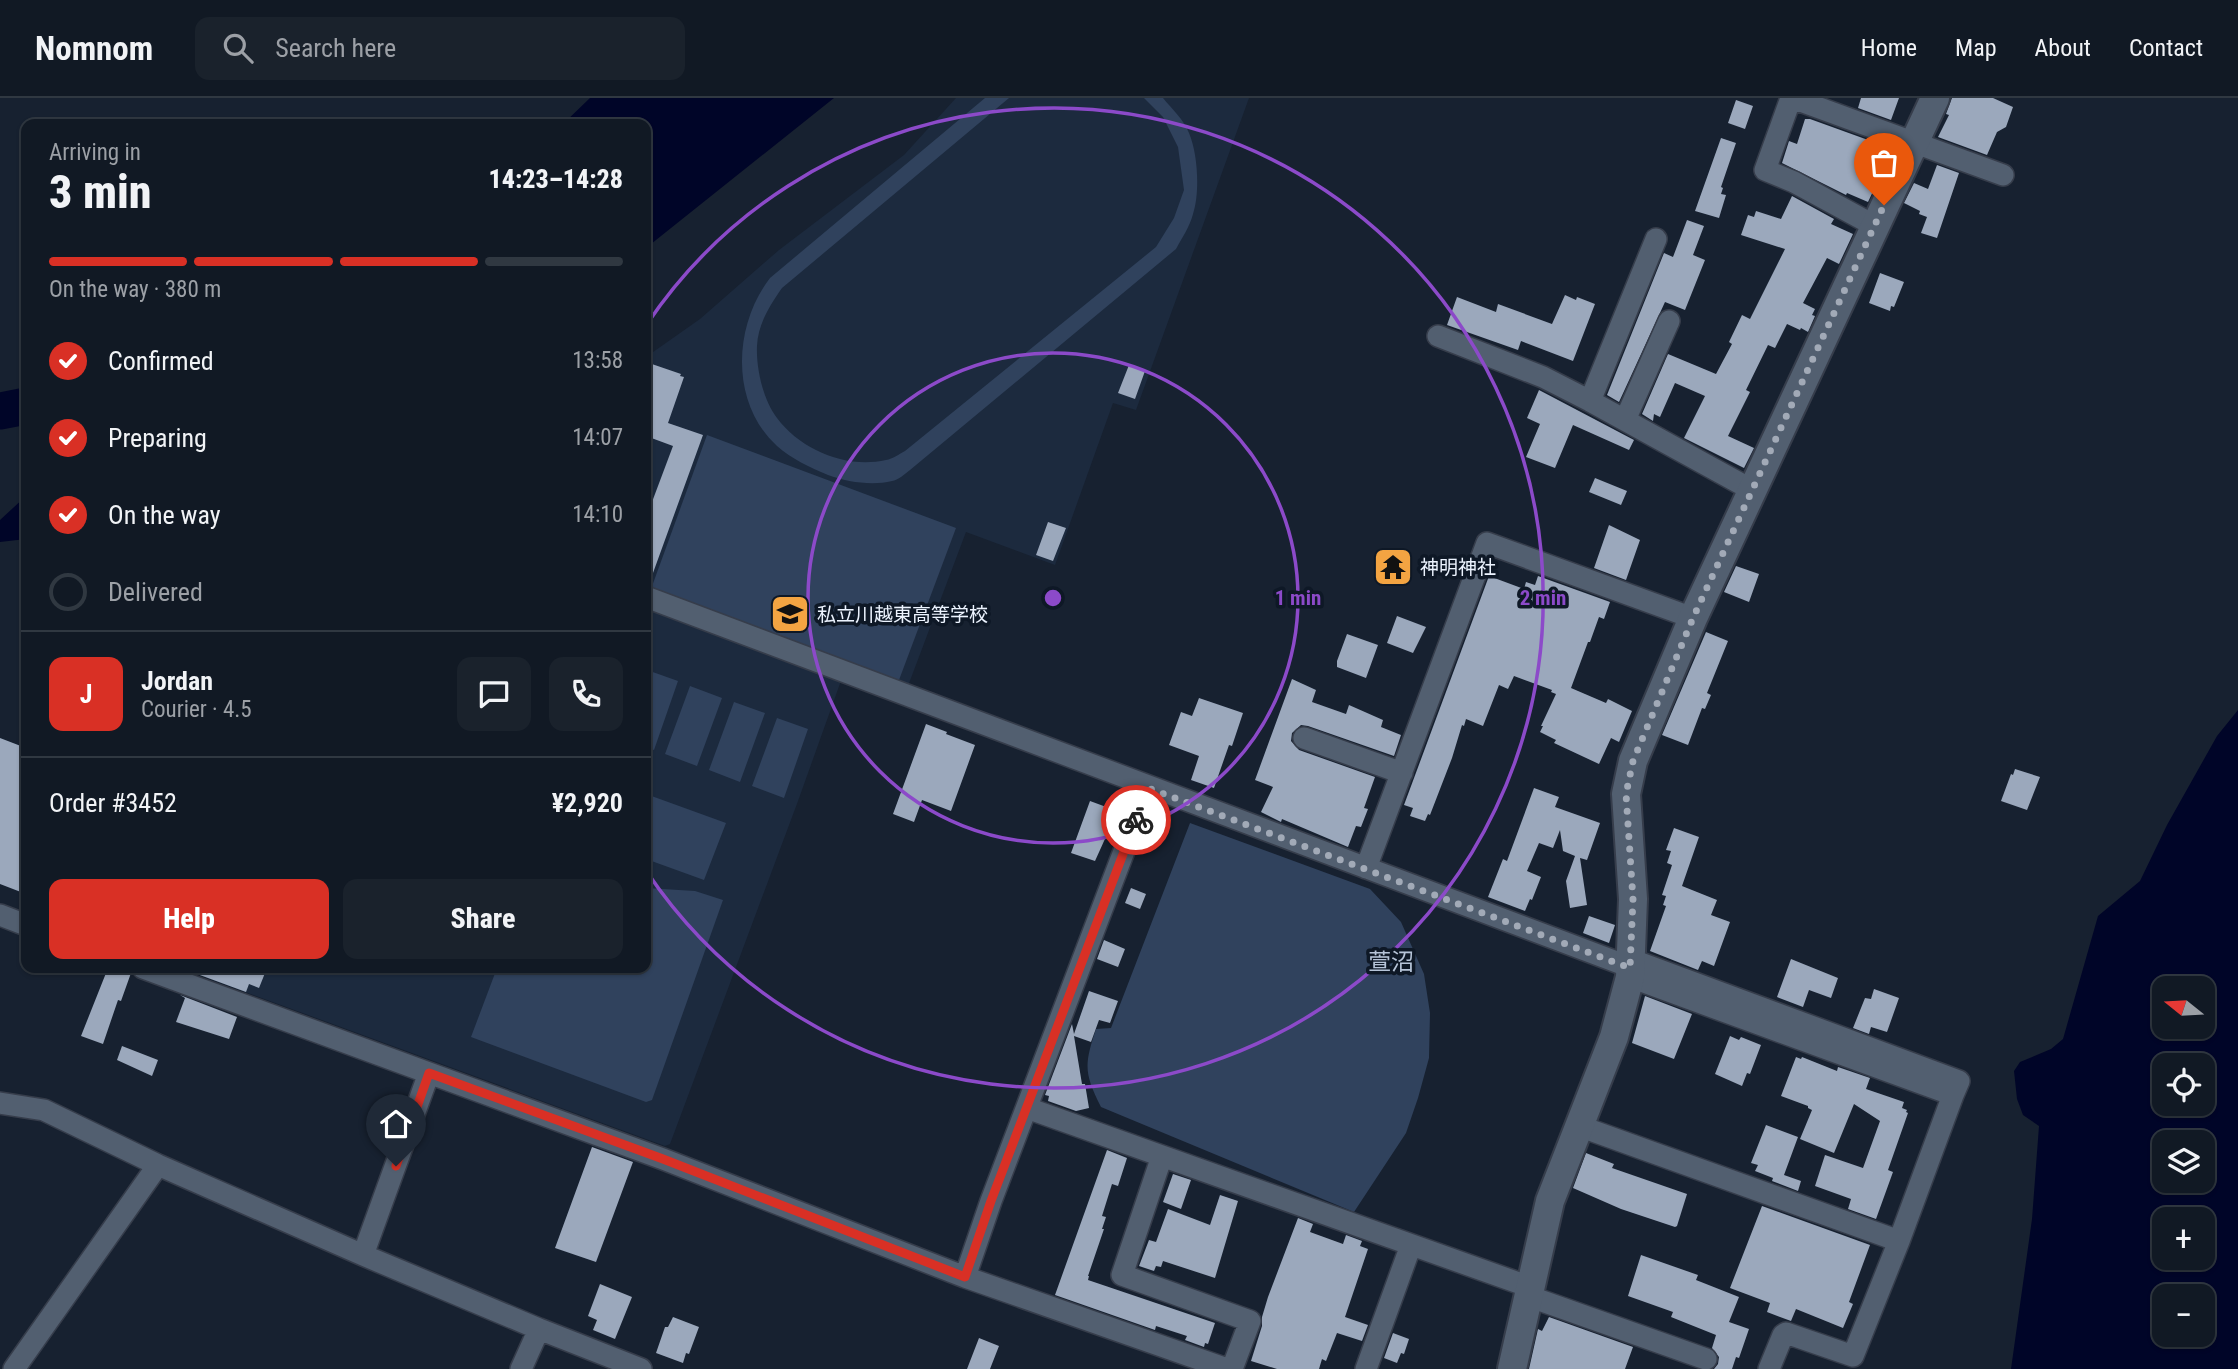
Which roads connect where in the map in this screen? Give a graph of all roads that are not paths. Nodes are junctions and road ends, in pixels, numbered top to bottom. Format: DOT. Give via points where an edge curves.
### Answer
graph roads {
  1 [pos="1792,98"];
  2 [pos="1935,98"];
  3 [pos="1913,142"];
  4 [pos="2003,175"];
  5 [pos="1875,226"];
  6 [pos="1656,239"];
  7 [pos="1669,321"];
  8 [pos="1438,336"];
  9 [pos="1590,401"];
  10 [pos="1625,420"];
  11 [pos="1752,490"];
  12 [pos="651,599"];
  13 [pos="1693,618"];
  14 [pos="1304,738"];
  15 [pos="1402,773"];
  16 [pos="1148,788"];
  17 [pos="1366,868"];
  18 [pos="0,915"];
  19 [pos="21,923"];
  20 [pos="1630,968"];
  21 [pos="157,973"];
  22 [pos="429,1073"];
  23 [pos="0,1103"];
  24 [pos="1027,1108"];
  25 [pos="1580,1126"];
  26 [pos="1162,1156"];
  27 [pos="158,1165"];
  28 [pos="1899,1241"];
  29 [pos="1411,1245"];
  30 [pos="363,1255"];
  31 [pos="965,1277"];
  32 [pos="1529,1292"];
  33 [pos="539,1329"];
  34 [pos="1706,1359"];
  35 [pos="1852,1363"];
  36 [pos="14,1369"];
  37 [pos="521,1369"];
  38 [pos="641,1369"];
  39 [pos="1230,1369"];
  40 [pos="1366,1369"];
  41 [pos="1512,1369"];
  42 [pos="1769,1369"];
  1 -- 3 [label="street"];
  1 -- 5 [label="street" via="1765,170"];
  2 -- 3 [label="street"];
  3 -- 4 [label="street"];
  3 -- 5 [label="street"];
  5 -- 11 [label="street"];
  6 -- 9 [label="street"];
  7 -- 10 [label="street"];
  8 -- 9 [label="street" via="1519,366"];
  9 -- 10 [label="street"];
  10 -- 11 [label="street"];
  11 -- 13 [label="street"];
  12 -- 16 [label="street"];
  13 -- 15 [label="street" via="1487,543"];
  13 -- 20 [label="street" via="1629,776"];
  14 -- 15 [label="street"];
  15 -- 17 [label="street"];
  16 -- 17 [label="street"];
  16 -- 24 [label="street"];
  17 -- 20 [label="street"];
  18 -- 19 [label="street"];
  20 -- 25 [label="street" via="1614,1037"];
  20 -- 28 [label="street" via="1852,1050 1953,1095"];
  21 -- 22 [label="street"];
  22 -- 30 [label="street"];
  22 -- 31 [label="street"];
  23 -- 27 [label="street" via="44,1111"];
  24 -- 26 [label="street"];
  24 -- 31 [label="street"];
  25 -- 28 [label="street"];
  25 -- 32 [label="street" via="1550,1201"];
  26 -- 29 [label="street"];
  26 -- 39 [label="street" via="1122,1276 1250,1321"];
  27 -- 30 [label="street"];
  27 -- 36 [label="street"];
  28 -- 35 [label="street"];
  29 -- 32 [label="street"];
  29 -- 40 [label="street"];
  30 -- 33 [label="street"];
  31 -- 39 [label="street"];
  32 -- 34 [label="street"];
  32 -- 41 [label="street"];
  33 -- 37 [label="street"];
  33 -- 38 [label="street"];
  35 -- 42 [label="street" via="1786,1333"];
}
